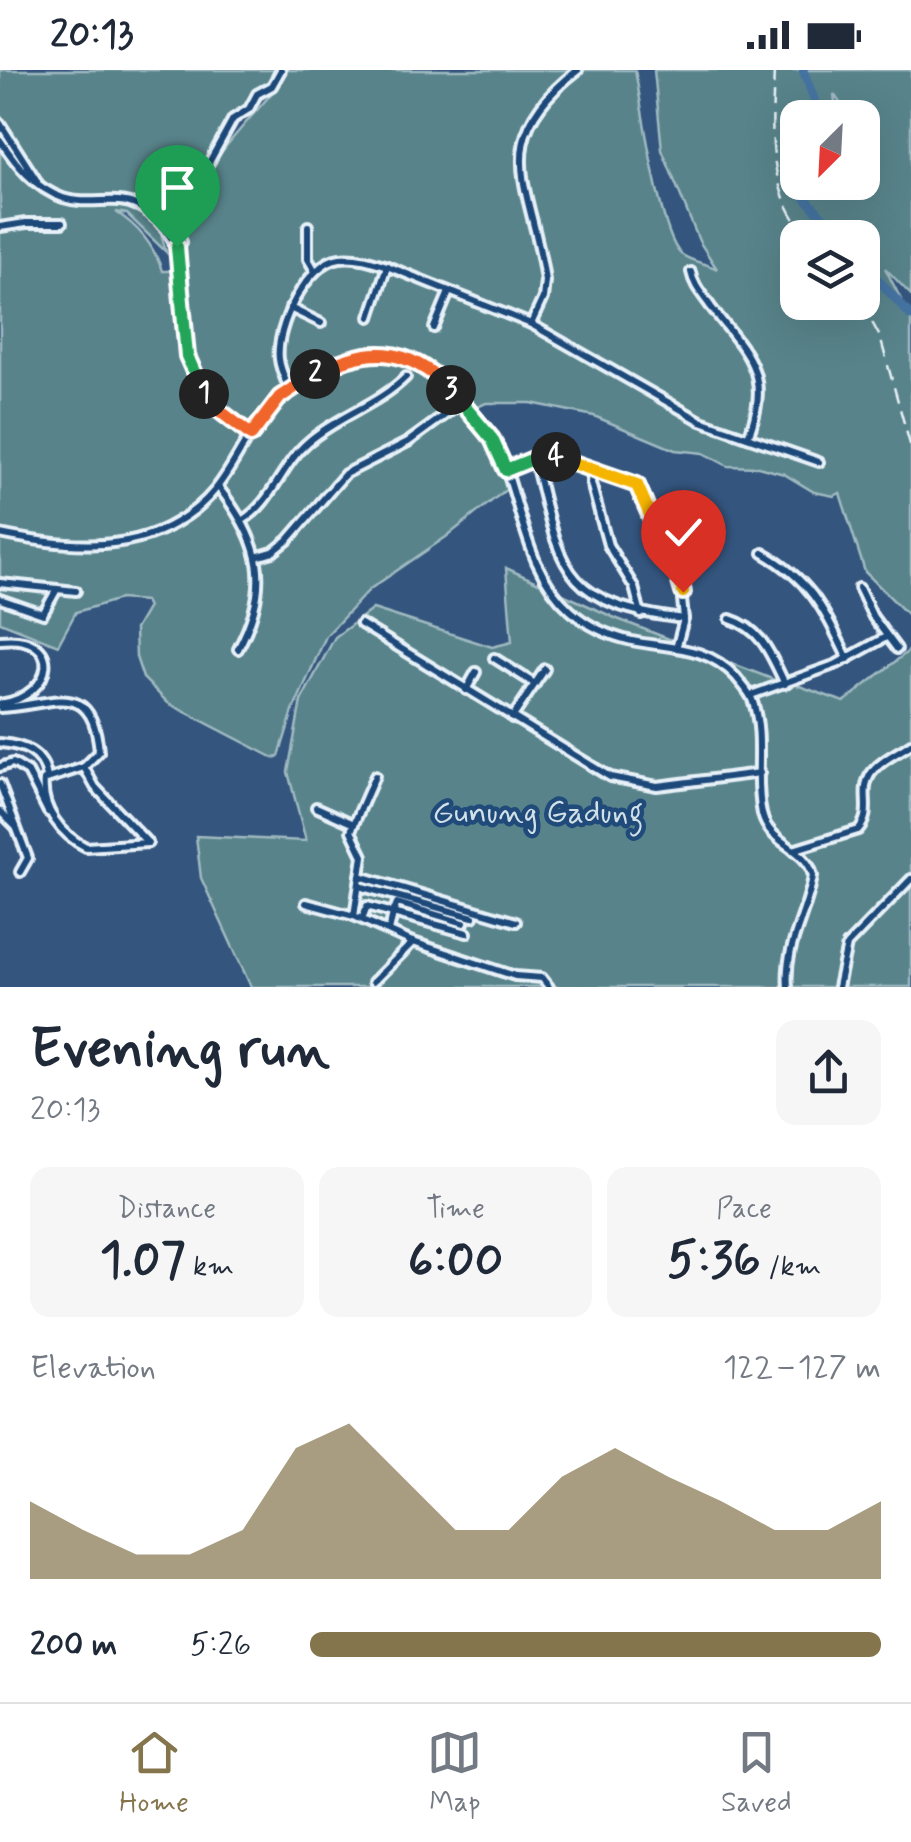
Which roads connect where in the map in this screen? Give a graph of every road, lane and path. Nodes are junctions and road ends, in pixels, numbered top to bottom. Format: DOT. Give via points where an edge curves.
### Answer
graph roads {
  1 [pos="281,70"];
  2 [pos="578,70"];
  3 [pos="0,125"];
  4 [pos="0,140"];
  5 [pos="38,182"];
  6 [pos="62,223"];
  7 [pos="308,226"];
  8 [pos="0,227"];
  9 [pos="177,247"];
  10 [pos="387,266"];
  11 [pos="315,271"];
  12 [pos="691,272"];
  13 [pos="450,292"];
  14 [pos="290,308"];
  15 [pos="370,317"];
  16 [pos="321,323"];
  17 [pos="531,324"];
  18 [pos="434,328"];
  19 [pos="406,376"];
  20 [pos="288,389"];
  21 [pos="462,402"];
  22 [pos="251,435"];
  23 [pos="748,436"];
  24 [pos="534,458"];
  25 [pos="819,462"];
  26 [pos="506,470"];
  27 [pos="600,471"];
  28 [pos="218,488"];
  29 [pos="243,520"];
  30 [pos="0,534"];
  31 [pos="763,553"];
  32 [pos="256,557"];
  33 [pos="0,583"];
  34 [pos="859,588"];
  35 [pos="57,589"];
  36 [pos="76,591"];
  37 [pos="0,599"];
  38 [pos="641,614"];
  39 [pos="684,619"];
  40 [pos="730,619"];
  41 [pos="360,624"];
  42 [pos="886,637"];
  43 [pos="0,640"];
  44 [pos="677,646"];
  45 [pos="238,649"];
  46 [pos="897,650"];
  47 [pos="494,658"];
  48 [pos="848,658"];
  49 [pos="545,670"];
  50 [pos="476,672"];
  51 [pos="535,684"];
  52 [pos="785,684"];
  53 [pos="466,690"];
  54 [pos="751,695"];
  55 [pos="0,706"];
  56 [pos="512,718"];
  57 [pos="0,743"];
  58 [pos="911,744"];
  59 [pos="84,767"];
  60 [pos="0,768"];
  61 [pos="760,773"];
  62 [pos="47,776"];
  63 [pos="375,776"];
  64 [pos="0,784"];
  65 [pos="316,808"];
  66 [pos="0,811"];
  67 [pos="53,822"];
  68 [pos="354,824"];
  69 [pos="21,832"];
  70 [pos="793,850"];
  71 [pos="20,872"];
  72 [pos="360,876"];
  73 [pos="911,879"];
  74 [pos="358,886"];
  75 [pos="306,903"];
  76 [pos="393,913"];
  77 [pos="473,917"];
  78 [pos="358,918"];
  79 [pos="516,922"];
  80 [pos="464,923"];
  81 [pos="388,931"];
  82 [pos="467,933"];
  83 [pos="413,942"];
  84 [pos="373,982"];
  85 [pos="549,987"];
  86 [pos="788,987"];
  87 [pos="838,987"];
  1 -- 9 [label="street" via="232,119 206,168 178,199 172,218 182,242"];
  2 -- 17 [label="street" via="538,109 522,150 545,281"];
  3 -- 5 [label="street"];
  4 -- 5 [label="street" via="23,174"];
  5 -- 9 [label="street" via="72,200 132,204"];
  6 -- 8 [label="street"];
  7 -- 11 [label="street" via="308,259"];
  9 -- 22 [label="street" via="192,369 207,399"];
  10 -- 11 [label="street" via="336,258"];
  10 -- 13 [label="street"];
  10 -- 15 [label="street"];
  11 -- 14 [label="street"];
  12 -- 23 [label="street" via="756,374 758,406"];
  13 -- 17 [label="street"];
  13 -- 18 [label="street"];
  14 -- 16 [label="street"];
  14 -- 20 [label="street" via="278,353"];
  17 -- 23 [label="street" via="685,412"];
  19 -- 29 [label="street" via="310,440"];
  20 -- 21 [label="street" via="354,356 387,354 418,362"];
  20 -- 22 [label="street"];
  21 -- 26 [label="street" via="492,439"];
  21 -- 32 [label="street" via="408,442 345,474 288,540"];
  22 -- 28 [label="street"];
  23 -- 25 [label="street"];
  24 -- 26 [label="street"];
  24 -- 27 [label="street" via="553,456"];
  24 -- 38 [label="street" via="556,542 573,576 604,602"];
  26 -- 44 [label="street" via="534,559 564,604 616,637"];
  27 -- 38 [label="street" via="590,480 604,535 634,586"];
  27 -- 39 [label="street" via="642,490 680,580"];
  28 -- 29 [label="street"];
  28 -- 30 [label="street" via="177,523 131,540 91,544"];
  29 -- 32 [label="street"];
  31 -- 48 [label="street" via="816,595"];
  32 -- 45 [label="street" via="257,604"];
  33 -- 35 [label="street"];
  34 -- 42 [label="street"];
  35 -- 36 [label="street"];
  35 -- 37 [label="street" via="42,614"];
  38 -- 39 [label="street"];
  39 -- 44 [label="street"];
  40 -- 52 [label="street" via="761,638"];
  41 -- 53 [label="street"];
  42 -- 46 [label="street"];
  42 -- 48 [label="street"];
  43 -- 55 [label="street" via="30,642 46,662 34,691"];
  44 -- 54 [label="street" via="716,660"];
  47 -- 51 [label="street"];
  48 -- 52 [label="street"];
  49 -- 51 [label="street"];
  50 -- 53 [label="street"];
  51 -- 56 [label="street"];
  52 -- 54 [label="street"];
  53 -- 56 [label="street"];
  54 -- 61 [label="street"];
  55 -- 59 [label="street" via="54,699 86,709 99,749"];
  56 -- 61 [label="street" via="623,781 658,786"];
  57 -- 62 [label="street" via="34,752"];
  58 -- 70 [label="street" via="869,777 862,827"];
  59 -- 62 [label="street"];
  59 -- 67 [label="street" via="148,843 86,847"];
  60 -- 67 [label="street" via="13,763 25,769"];
  61 -- 70 [label="street" via="762,816"];
  62 -- 67 [label="street" via="43,787"];
  63 -- 68 [label="street"];
  64 -- 69 [label="street"];
  65 -- 68 [label="street"];
  66 -- 69 [label="street"];
  68 -- 72 [label="street" via="350,834 363,856"];
  69 -- 71 [label="street" via="28,858"];
  70 -- 86 [label="street" via="813,876"];
  72 -- 74 [label="street"];
  72 -- 79 [label="street"];
  73 -- 87 [label="street" via="847,945"];
  74 -- 77 [label="street"];
  74 -- 78 [label="street"];
  75 -- 78 [label="street"];
  76 -- 78 [label="street" via="368,906"];
  76 -- 80 [label="street" via="397,903"];
  76 -- 81 [label="street"];
  76 -- 82 [label="street"];
  78 -- 81 [label="street"];
  81 -- 83 [label="street"];
  83 -- 84 [label="street"];
  83 -- 85 [label="street" via="518,977 540,978"];
}
